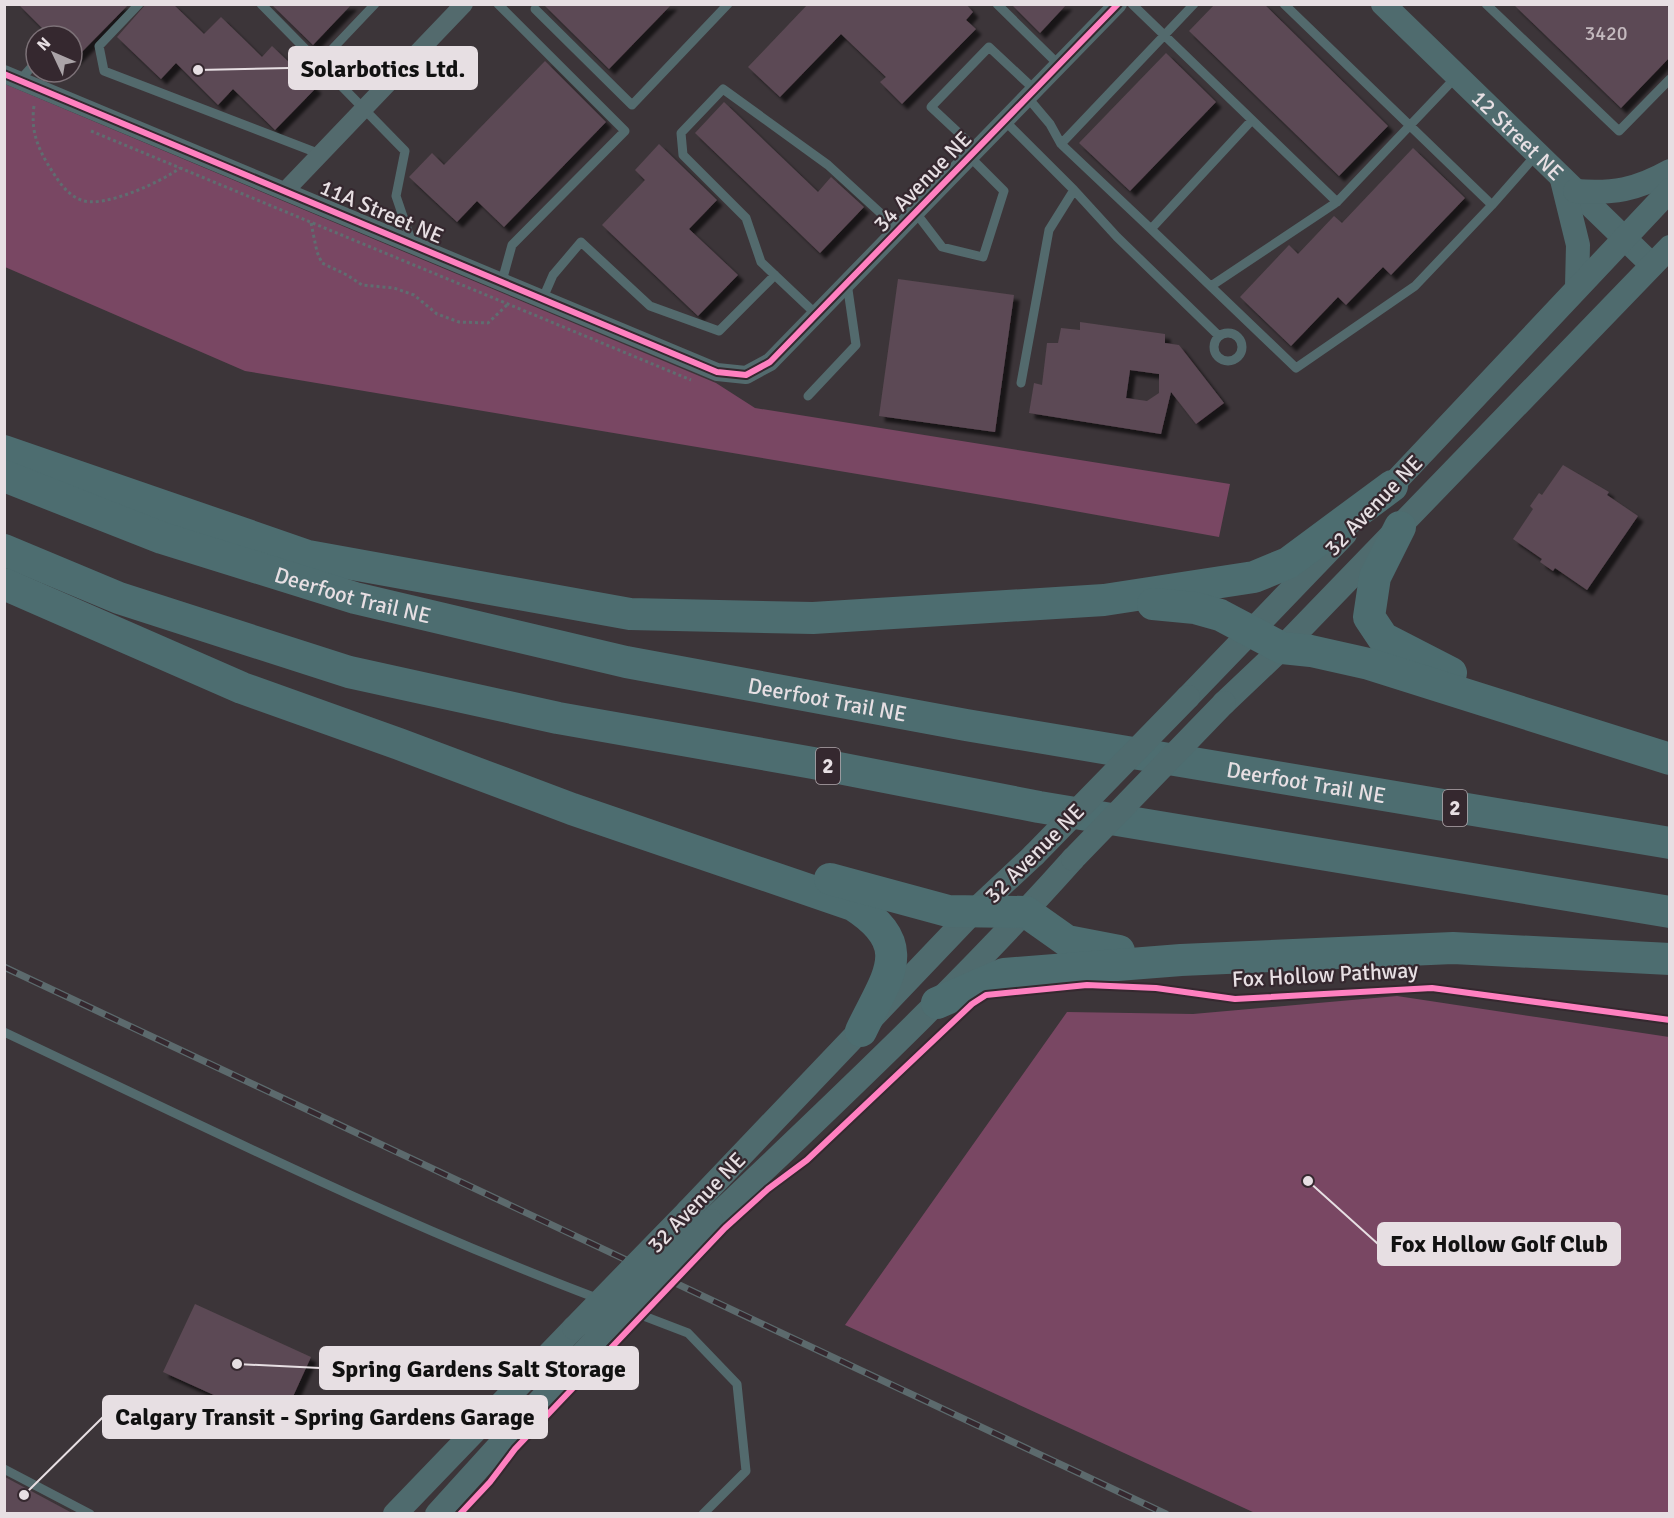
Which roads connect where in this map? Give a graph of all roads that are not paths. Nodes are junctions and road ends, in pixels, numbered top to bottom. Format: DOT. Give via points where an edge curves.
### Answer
graph roads {
  1 [pos="140,4"];
  2 [pos="261,4"];
  3 [pos="375,4"];
  4 [pos="464,4"];
  5 [pos="498,4"];
  6 [pos="728,4"];
  7 [pos="997,4"];
  8 [pos="1118,4"];
  9 [pos="1132,4"];
  10 [pos="1194,4"];
  11 [pos="1284,4"];
  12 [pos="1383,4"];
  13 [pos="1486,4"];
  14 [pos="535,6"];
  15 [pos="1164,35"];
  16 [pos="319,63"];
  17 [pos="1059,65"];
  18 [pos="1457,76"];
  19 [pos="12,77"];
  20 [pos="1670,79"];
  21 [pos="1031,94"];
  22 [pos="365,107"];
  23 [pos="1252,120"];
  24 [pos="1005,121"];
  25 [pos="1410,127"];
  26 [pos="1061,144"];
  27 [pos="974,153"];
  28 [pos="320,154"];
  29 [pos="1536,155"];
  30 [pos="1670,171"];
  31 [pos="1568,184"];
  32 [pos="1074,189"];
  33 [pos="286,190"];
  34 [pos="1670,190"];
  35 [pos="1336,202"];
  36 [pos="1492,205"];
  37 [pos="916,213"];
  38 [pos="1151,229"];
  39 [pos="899,230"];
  40 [pos="1623,238"];
  41 [pos="412,243"];
  42 [pos="1670,247"];
  43 [pos="1652,265"];
  44 [pos="775,275"];
  45 [pos="502,281"];
  46 [pos="847,283"];
  47 [pos="1210,286"];
  48 [pos="1577,286"];
  49 [pos="543,298"];
  50 [pos="817,315"];
  51 [pos="1219,336"];
  52 [pos="746,375"];
  53 [pos="1021,383"];
  54 [pos="808,396"];
  55 [pos="4,451"];
  56 [pos="4,476"];
  57 [pos="1392,486"];
  58 [pos="1400,528"];
  59 [pos="4,550"];
  60 [pos="4,584"];
  61 [pos="1104,600"];
  62 [pos="1250,632"];
  63 [pos="1282,648"];
  64 [pos="1612,740"];
  65 [pos="1670,759"];
  66 [pos="572,809"];
  67 [pos="1670,843"];
  68 [pos="973,912"];
  69 [pos="1026,912"];
  70 [pos="1670,912"];
  71 [pos="1670,958"];
  72 [pos="1181,960"];
  73 [pos="937,1003"];
  74 [pos="861,1031"];
  75 [pos="4,1032"];
  76 [pos="4,1469"];
  77 [pos="90,1514"];
  78 [pos="395,1514"];
  79 [pos="437,1514"];
  80 [pos="704,1514"];
  1 -- 28 [label="lane" via="99,46 104,71"];
  2 -- 16 [label="lane"];
  3 -- 16 [label="lane"];
  4 -- 22 [label="street"];
  5 -- 45 [label="lane" via="625,131 512,245"];
  6 -- 14 [label="lane" via="632,105"];
  7 -- 17 [label="lane"];
  8 -- 17 [label="street, 34 Avenue NE"];
  9 -- 15 [label="lane"];
  10 -- 15 [label="lane"];
  11 -- 25 [label="lane"];
  12 -- 18 [label="main road, 12 Street NE"];
  13 -- 20 [label="lane" via="1619,131"];
  15 -- 23 [label="lane"];
  15 -- 26 [label="lane"];
  16 -- 22 [label="lane"];
  17 -- 21 [label="street, 34 Avenue NE"];
  18 -- 25 [label="lane"];
  18 -- 29 [label="main road, 12 Street NE"];
  19 -- 33 [label="street, 11A Street NE"];
  21 -- 24 [label="street, 34 Avenue NE"];
  21 -- 26 [label="lane"];
  21 -- 27 [label="lane" via="989,47 931,107"];
  22 -- 28 [label="street"];
  22 -- 41 [label="lane" via="405,151 396,196"];
  23 -- 35 [label="lane"];
  23 -- 38 [label="lane"];
  24 -- 27 [label="street, 34 Avenue NE"];
  24 -- 32 [label="lane"];
  25 -- 35 [label="lane"];
  25 -- 36 [label="lane"];
  26 -- 38 [label="lane"];
  27 -- 37 [label="street, 34 Avenue NE"];
  27 -- 37 [label="lane" via="1004,191 983,256 942,247"];
  28 -- 33 [label="street"];
  29 -- 31 [label="main road, 12 Street NE"];
  29 -- 36 [label="lane"];
  30 -- 31 [label="main road" via="1615,193"];
  31 -- 40 [label="main road, 12 Street NE"];
  31 -- 48 [label="main road" via="1578,244"];
  32 -- 51 [label="lane"];
  32 -- 53 [label="lane" via="1049,230"];
  33 -- 41 [label="street, 11A Street NE"];
  34 -- 40 [label="main road, 32 Avenue NE"];
  35 -- 47 [label="lane"];
  36 -- 47 [label="lane" via="1415,286 1296,368"];
  37 -- 39 [label="street, 34 Avenue NE"];
  38 -- 47 [label="lane"];
  39 -- 44 [label="lane" via="828,165 723,89 681,134 683,155 746,218 761,262"];
  39 -- 46 [label="street, 34 Avenue NE"];
  40 -- 43 [label="main road, 12 Street NE"];
  40 -- 48 [label="main road, 32 Avenue NE"];
  41 -- 45 [label="street, 11A Street NE"];
  42 -- 43 [label="main road, 32 Avenue NE"];
  43 -- 58 [label="main road, 32 Avenue NE"];
  44 -- 49 [label="lane" via="719,331 650,306 581,242 553,275"];
  44 -- 50 [label="lane"];
  45 -- 49 [label="street, 11A Street NE"];
  46 -- 50 [label="street, 34 Avenue NE"];
  46 -- 54 [label="lane" via="856,345"];
  48 -- 57 [label="main road, 32 Avenue NE"];
  49 -- 52 [label="street, 11A Street NE" via="717,372"];
  50 -- 52 [label="street, 34 Avenue NE" via="770,362"];
  55 -- 61 [label="highway" via="308,556 630,614 813,618"];
  56 -- 67 [label="highway, Deerfoot Trail NE / 2" via="162,538 355,598 626,662 977,727"];
  57 -- 61 [label="highway" via="1288,562 1254,577"];
  57 -- 62 [label="main road, 32 Avenue NE"];
  58 -- 63 [label="main road, 32 Avenue NE"];
  58 -- 64 [label="highway" via="1375,577 1370,599 1369,617 1383,638 1436,668"];
  59 -- 70 [label="highway, 2" via="119,598 349,672 500,705 1039,807"];
  60 -- 66 [label="highway" via="242,688"];
  61 -- 62 [label="highway" via="1194,608 1220,615"];
  62 -- 63 [label="highway"];
  62 -- 68 [label="main road, 32 Avenue NE, bridge" via="1034,855"];
  63 -- 64 [label="highway" via="1369,664"];
  63 -- 69 [label="main road, 32 Avenue NE, bridge" via="1224,703"];
  64 -- 65 [label="highway"];
  66 -- 68 [label="highway" via="948,911"];
  66 -- 74 [label="highway" via="853,905 872,917 885,930 892,962"];
  68 -- 69 [label="highway"];
  68 -- 74 [label="main road, 32 Avenue NE"];
  69 -- 72 [label="highway" via="1067,941"];
  69 -- 73 [label="main road, 32 Avenue NE"];
  71 -- 72 [label="highway" via="1453,948"];
  72 -- 73 [label="highway" via="1004,974"];
  73 -- 79 [label="main road, 32 Avenue NE, bridge" via="711,1221 596,1339"];
  74 -- 78 [label="main road, 32 Avenue NE, bridge"];
  75 -- 80 [label="lane" via="484,1254 688,1333 737,1384 746,1471"];
  76 -- 77 [label="lane"];
}
